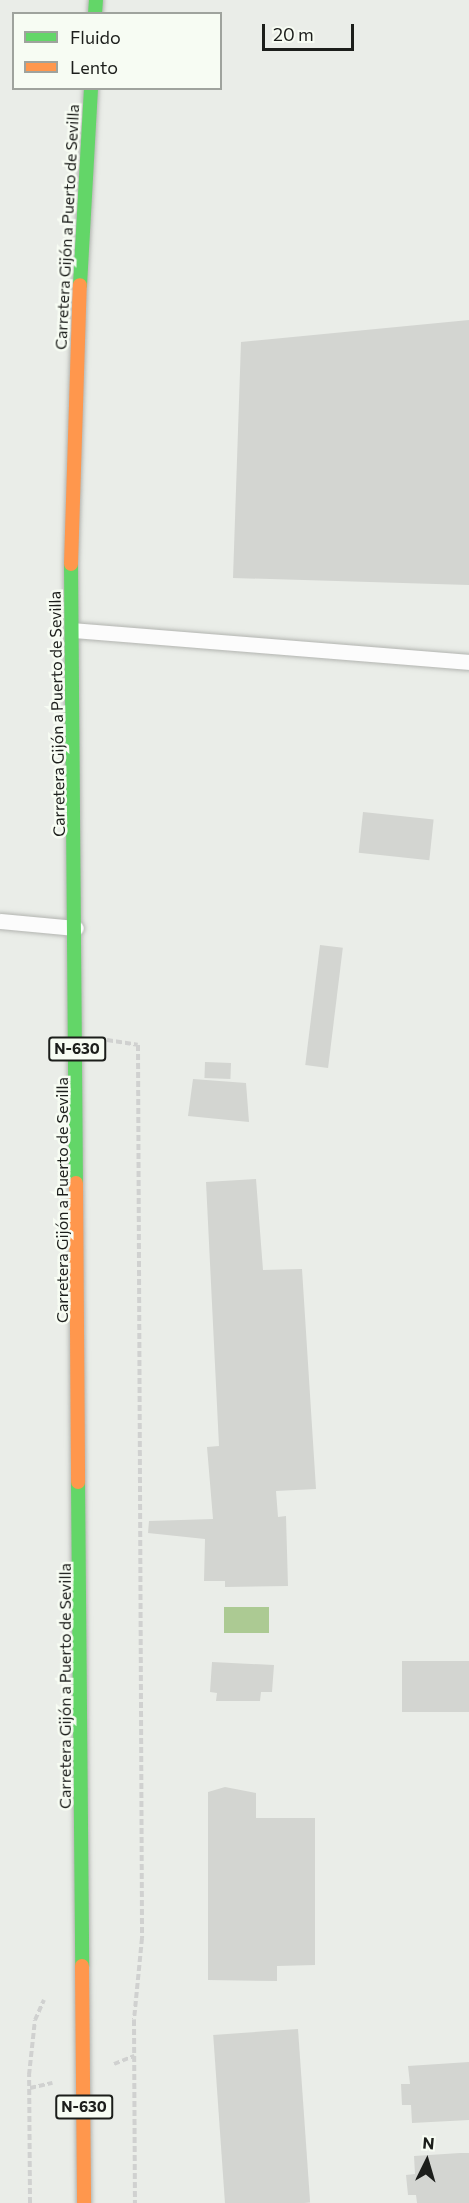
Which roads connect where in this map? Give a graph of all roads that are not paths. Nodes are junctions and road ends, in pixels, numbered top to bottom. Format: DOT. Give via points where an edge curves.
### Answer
graph roads {
  1 [pos="91,90"];
  2 [pos="72,630"];
  3 [pos="469,662"];
  4 [pos="0,921"];
  5 [pos="76,928"];
  6 [pos="84,2203"];
  1 -- 2 [label="highway, Carretera Gijón a Puerto de Sevilla / N-630" via="75,367"];
  2 -- 3 [label="lane"];
  2 -- 5 [label="highway, Carretera Gijón a Puerto de Sevilla / N-630"];
  4 -- 5 [label="lane"];
  5 -- 6 [label="highway, Carretera Gijón a Puerto de Sevilla / N-630"];
}
